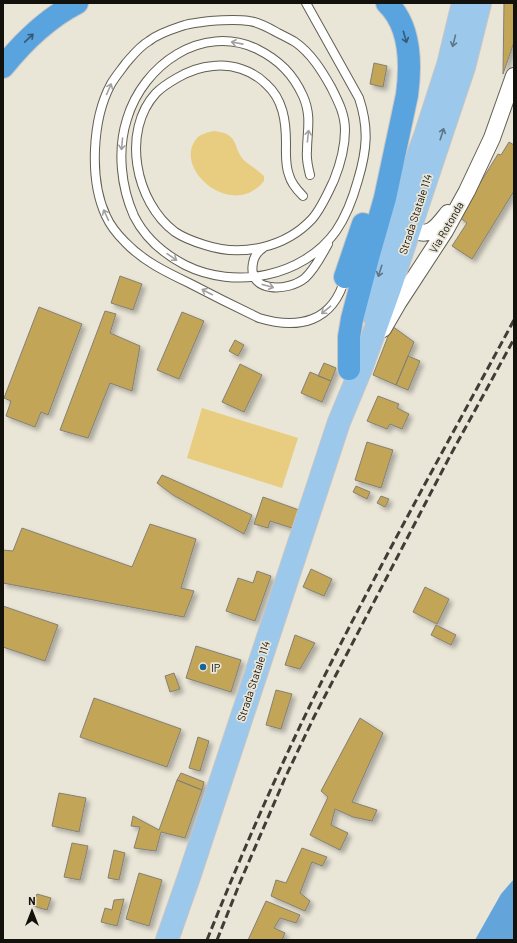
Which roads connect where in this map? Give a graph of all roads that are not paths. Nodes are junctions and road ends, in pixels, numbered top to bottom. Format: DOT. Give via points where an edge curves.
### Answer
graph roads {
  1 [pos="77,3"];
  2 [pos="306,3"];
  3 [pos="387,3"];
  4 [pos="463,3"];
  5 [pos="480,3"];
  6 [pos="3,67"];
  7 [pos="514,76"];
  8 [pos="400,124"];
  9 [pos="310,175"];
  10 [pos="467,191"];
  11 [pos="303,196"];
  12 [pos="335,232"];
  13 [pos="402,236"];
  14 [pos="266,247"];
  15 [pos="432,253"];
  16 [pos="368,254"];
  17 [pos="255,277"];
  18 [pos="345,277"];
  19 [pos="355,369"];
  20 [pos="167,940"];
  6 -- 1 [label="highway, one-way" via="29,38"];
  2 -- 12 [label="lane" via="351,81 364,113 366,150 362,167 352,201"];
  3 -- 8 [label="highway, one-way" via="404,34 410,63 407,95"];
  4 -- 13 [label="main road, Strada Statale 114, one-way" via="448,65 405,191"];
  13 -- 5 [label="main road, Strada Statale 114, one-way" via="464,67"];
  7 -- 10 [label="street, Via Rotonda" via="492,138"];
  8 -- 16 [label="highway" via="385,198"];
  8 -- 18 [label="highway"];
  9 -- 17 [label="lane, one-way" via="307,164 308,116 304,98 285,67 251,46 214,41 192,46 176,54 160,67 135,100 127,118 121,156 127,197 144,232 157,246 192,268 214,276"];
  10 -- 13 [label="street" via="431,231"];
  10 -- 15 [label="street, Via Rotonda"];
  11 -- 14 [label="lane" via="295,188 289,175 281,106 274,92 254,74 237,67 202,66 170,82 155,94 138,128 136,152 142,188 150,204 175,232 196,242 218,249 244,250"];
  12 -- 17 [label="lane" via="324,245 293,266"];
  17 -- 12 [label="lane, one-way" via="261,284 270,287 288,287 297,283 315,266"];
  13 -- 15 [label="street" via="416,253"];
  13 -- 16 [label="street"];
  13 -- 19 [label="main road, Strada Statale 114"];
  14 -- 17 [label="lane" via="253,259"];
  18 -- 14 [label="lane, one-way" via="342,290 327,311 305,322 274,323 150,264 125,242 114,228 100,198 95,173 96,128 111,83 133,55 149,41 166,32 189,24 227,19 251,21 270,28 296,43 312,58 337,98 343,115 344,146 330,189 314,217 302,228 285,240"];
  15 -- 19 [label="street, Via Rotonda"];
  16 -- 18 [label="street"];
  16 -- 19 [label="highway" via="349,337"];
  19 -- 20 [label="main road, Strada Statale 114"];
}
